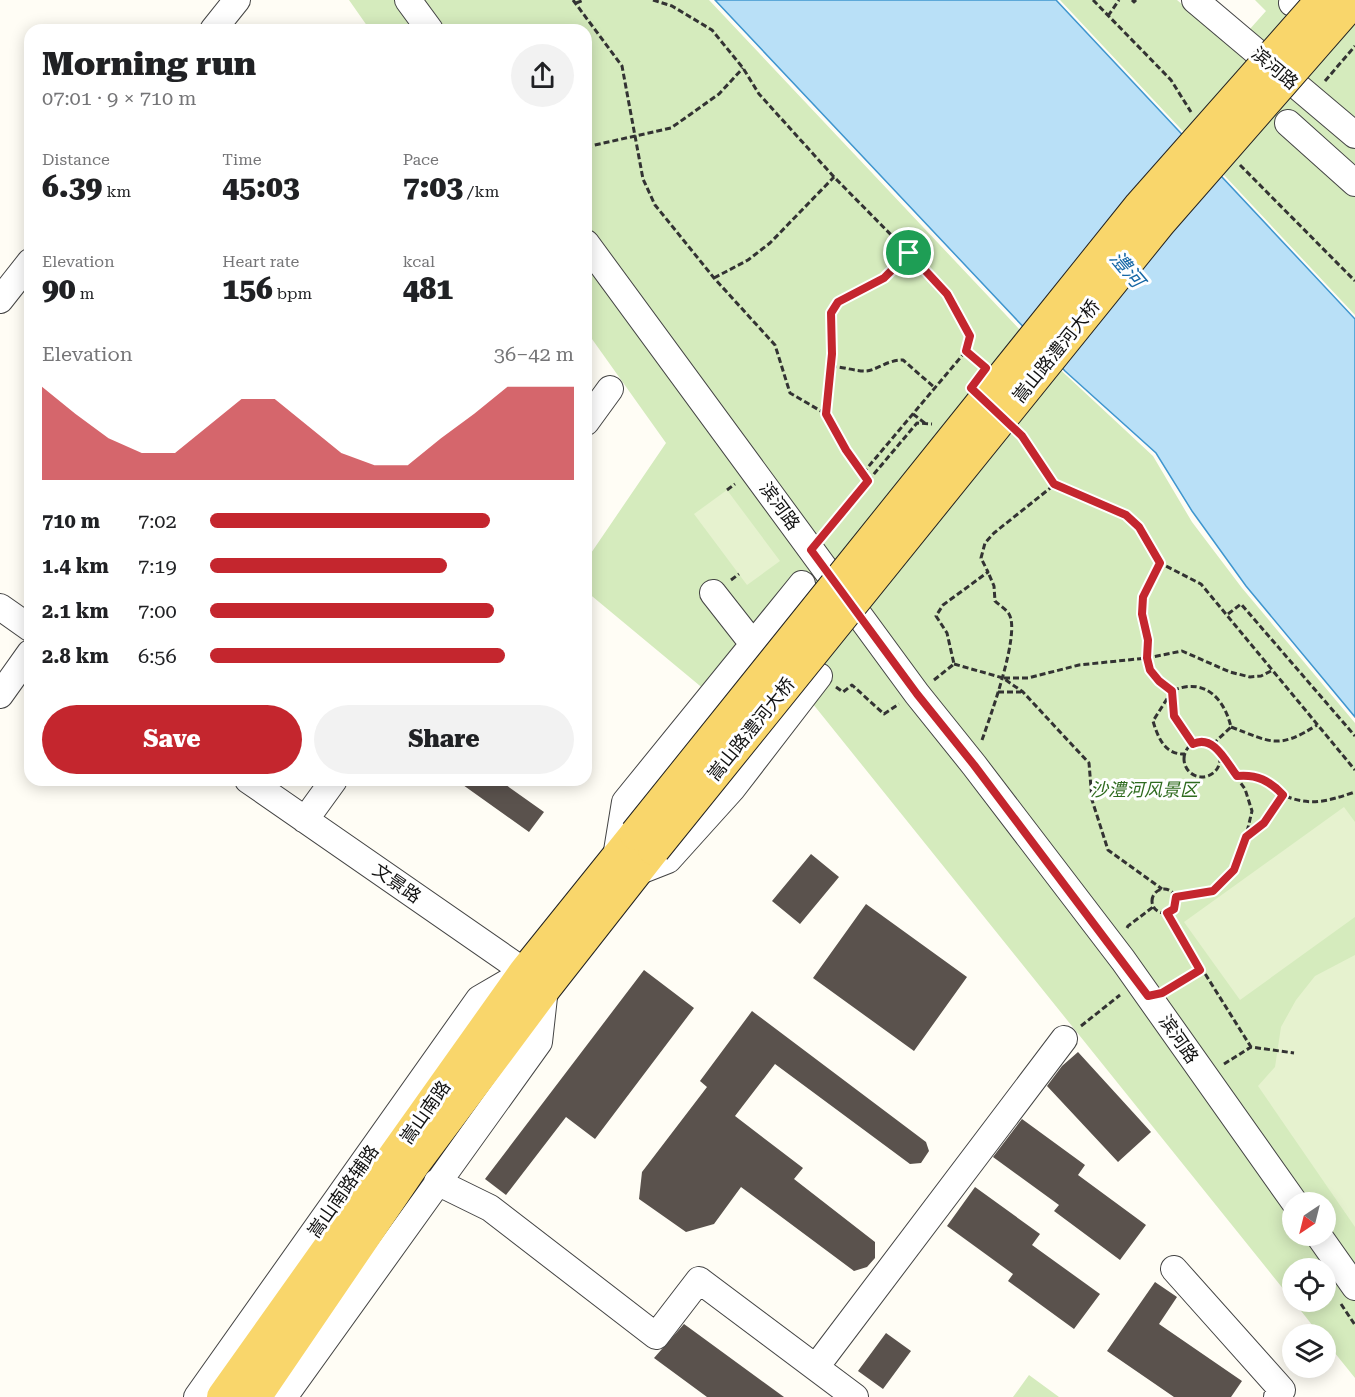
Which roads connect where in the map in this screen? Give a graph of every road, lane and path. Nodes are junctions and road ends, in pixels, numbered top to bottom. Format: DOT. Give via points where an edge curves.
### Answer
graph roads {
  1 [pos="237,0"];
  2 [pos="408,0"];
  3 [pos="584,0"];
  4 [pos="653,0"];
  5 [pos="1119,0"];
  6 [pos="1195,0"];
  7 [pos="1223,0"];
  8 [pos="1354,0"];
  9 [pos="1302,1"];
  10 [pos="574,2"];
  11 [pos="1108,16"];
  12 [pos="218,24"];
  13 [pos="426,24"];
  14 [pos="590,24"];
  15 [pos="592,26"];
  16 [pos="1239,37"];
  17 [pos="1355,46"];
  18 [pos="743,68"];
  19 [pos="1311,98"];
  20 [pos="1288,123"];
  21 [pos="1354,134"];
  22 [pos="634,138"];
  23 [pos="592,146"];
  24 [pos="1330,160"];
  25 [pos="834,177"];
  26 [pos="1355,183"];
  27 [pos="592,251"];
  28 [pos="909,253"];
  29 [pos="24,270"];
  30 [pos="714,278"];
  31 [pos="0,300"];
  32 [pos="966,351"];
  33 [pos="831,366"];
  34 [pos="986,368"];
  35 [pos="935,388"];
  36 [pos="610,389"];
  37 [pos="592,414"];
  38 [pos="826,414"];
  39 [pos="913,414"];
  40 [pos="926,424"];
  41 [pos="940,425"];
  42 [pos="1014,428"];
  43 [pos="862,473"];
  44 [pos="868,481"];
  45 [pos="1054,484"];
  46 [pos="811,550"];
  47 [pos="1160,563"];
  48 [pos="988,572"];
  49 [pos="802,584"];
  50 [pos="713,593"];
  51 [pos="0,607"];
  52 [pos="1228,614"];
  53 [pos="24,624"];
  54 [pos="753,644"];
  55 [pos="1147,658"];
  56 [pos="24,661"];
  57 [pos="954,664"];
  58 [pos="1271,671"];
  59 [pos="819,676"];
  60 [pos="1003,678"];
  61 [pos="1172,691"];
  62 [pos="998,692"];
  63 [pos="1023,693"];
  64 [pos="917,694"];
  65 [pos="0,695"];
  66 [pos="1317,725"];
  67 [pos="1231,727"];
  68 [pos="1355,736"];
  69 [pos="1193,744"];
  70 [pos="1213,744"];
  71 [pos="1185,754"];
  72 [pos="1220,754"];
  73 [pos="974,765"];
  74 [pos="1355,770"];
  75 [pos="1237,776"];
  76 [pos="257,786"];
  77 [pos="330,786"];
  78 [pos="1355,792"];
  79 [pos="1283,795"];
  80 [pos="305,820"];
  81 [pos="1246,837"];
  82 [pos="635,853"];
  83 [pos="1162,889"];
  84 [pos="1176,897"];
  85 [pos="1153,907"];
  86 [pos="1167,913"];
  87 [pos="1200,970"];
  88 [pos="1136,978"];
  89 [pos="535,980"];
  90 [pos="1064,1040"];
  91 [pos="1251,1047"];
  92 [pos="1294,1053"];
  93 [pos="1205,1077"];
  94 [pos="437,1182"];
  95 [pos="1287,1192"];
  96 [pos="1325,1246"];
  97 [pos="1174,1269"];
  98 [pos="1355,1287"];
  99 [pos="816,1367"];
  100 [pos="197,1397"];
  101 [pos="223,1397"];
  102 [pos="255,1397"];
  103 [pos="284,1397"];
  104 [pos="855,1397"];
  105 [pos="1277,1397"];
  1 -- 12 [label="street"];
  2 -- 13 [label="street"];
  3 -- 10 [label="path"];
  4 -- 18 [label="path" via="672,6 712,30"];
  5 -- 11 [label="path"];
  6 -- 16 [label="street, 滨河路"];
  7 -- 16 [label="street" via="1230,7"];
  8 -- 82 [label="main road, 嵩山路澧河大桥, bridge" via="1160,222"];
  9 -- 82 [label="main road, 嵩山路澧河大桥, bridge"];
  10 -- 14 [label="path"];
  15 -- 22 [label="path" via="622,66"];
  16 -- 19 [label="street, 滨河路"];
  17 -- 19 [label="path"];
  18 -- 22 [label="path" via="719,93 670,128"];
  18 -- 25 [label="path" via="759,94"];
  19 -- 21 [label="street, 滨河路"];
  20 -- 24 [label="street"];
  21 -- 24 [label="street"];
  22 -- 23 [label="path"];
  22 -- 30 [label="path" via="643,179 655,205"];
  24 -- 26 [label="street"];
  25 -- 28 [label="path"];
  25 -- 30 [label="path" via="770,243"];
  27 -- 46 [label="street, 滨河路"];
  28 -- 32 [label="path" via="947,294 970,336"];
  28 -- 33 [label="path" via="884,278 838,302 831,313"];
  29 -- 31 [label="street"];
  30 -- 38 [label="path" via="775,345 790,393"];
  32 -- 34 [label="path"];
  32 -- 35 [label="path"];
  33 -- 35 [label="path" via="866,372 890,360 903,360"];
  33 -- 38 [label="path"];
  35 -- 39 [label="path"];
  36 -- 37 [label="street"];
  38 -- 43 [label="path"];
  39 -- 40 [label="path"];
  39 -- 43 [label="path"];
  40 -- 41 [label="path"];
  40 -- 44 [label="path" via="917,423"];
  42 -- 45 [label="path"];
  43 -- 44 [label="path"];
  44 -- 46 [label="path"];
  45 -- 47 [label="path" via="1126,515 1139,527"];
  45 -- 48 [label="path" via="985,543 981,558"];
  46 -- 64 [label="street, 滨河路"];
  47 -- 52 [label="path" via="1201,584"];
  47 -- 55 [label="path" via="1143,597"];
  48 -- 57 [label="path" via="943,605 936,616 946,633"];
  48 -- 60 [label="path" via="995,601 1010,614 1013,631"];
  49 -- 54 [label="street"];
  50 -- 54 [label="street"];
  51 -- 53 [label="street"];
  52 -- 58 [label="path"];
  52 -- 68 [label="path" via="1241,604"];
  54 -- 82 [label="street" via="625,802"];
  55 -- 58 [label="path" via="1182,651 1250,677"];
  55 -- 60 [label="path" via="1079,665 1028,678"];
  55 -- 61 [label="path" via="1155,675"];
  56 -- 65 [label="street"];
  57 -- 60 [label="path"];
  57 -- 64 [label="path"];
  58 -- 66 [label="path"];
  59 -- 64 [label="path" via="843,692 852,685 884,714"];
  59 -- 82 [label="street" via="732,789 668,860"];
  60 -- 62 [label="path"];
  60 -- 63 [label="path"];
  61 -- 67 [label="path" via="1180,687 1212,691"];
  61 -- 69 [label="path" via="1174,716"];
  61 -- 71 [label="path" via="1153,721 1164,747"];
  62 -- 63 [label="path"];
  62 -- 73 [label="path"];
  63 -- 83 [label="path" via="1089,763 1092,801 1108,850"];
  64 -- 73 [label="street, 滨河路"];
  66 -- 67 [label="path" via="1295,739 1280,742"];
  66 -- 74 [label="path"];
  67 -- 70 [label="path"];
  69 -- 70 [label="path"];
  69 -- 71 [label="path"];
  70 -- 72 [label="path"];
  71 -- 72 [label="path" via="1186,765 1199,776 1216,770"];
  72 -- 75 [label="path"];
  73 -- 88 [label="street, 滨河路"];
  75 -- 79 [label="path" via="1262,778"];
  75 -- 81 [label="path" via="1252,811"];
  76 -- 80 [label="street, 文景路"];
  77 -- 80 [label="street"];
  78 -- 79 [label="path" via="1332,800 1300,803"];
  79 -- 81 [label="path" via="1264,823"];
  80 -- 89 [label="street, 文景路"];
  81 -- 84 [label="path" via="1234,870 1213,891"];
  82 -- 89 [label="main road, 嵩山南路"];
  83 -- 84 [label="path"];
  83 -- 85 [label="path" via="1153,896"];
  84 -- 86 [label="path" via="1174,909"];
  85 -- 86 [label="path"];
  85 -- 88 [label="path" via="1128,926"];
  86 -- 87 [label="path"];
  87 -- 88 [label="path" via="1162,993"];
  87 -- 91 [label="path"];
  88 -- 90 [label="path"];
  88 -- 93 [label="street, 滨河路"];
  89 -- 94 [label="street" via="539,1042"];
  89 -- 100 [label="street, 嵩山南路辅路" via="478,999"];
  89 -- 101 [label="main road, 嵩山南路"];
  89 -- 102 [label="main road, 嵩山南路"];
  90 -- 99 [label="street"];
  91 -- 92 [label="path"];
  91 -- 93 [label="path"];
  93 -- 95 [label="street, 滨河路"];
  94 -- 99 [label="street" via="490,1208 656,1336 699,1280"];
  94 -- 103 [label="street"];
  96 -- 98 [label="street"];
  97 -- 105 [label="street" via="1282,1390"];
  99 -- 104 [label="street"];
}
